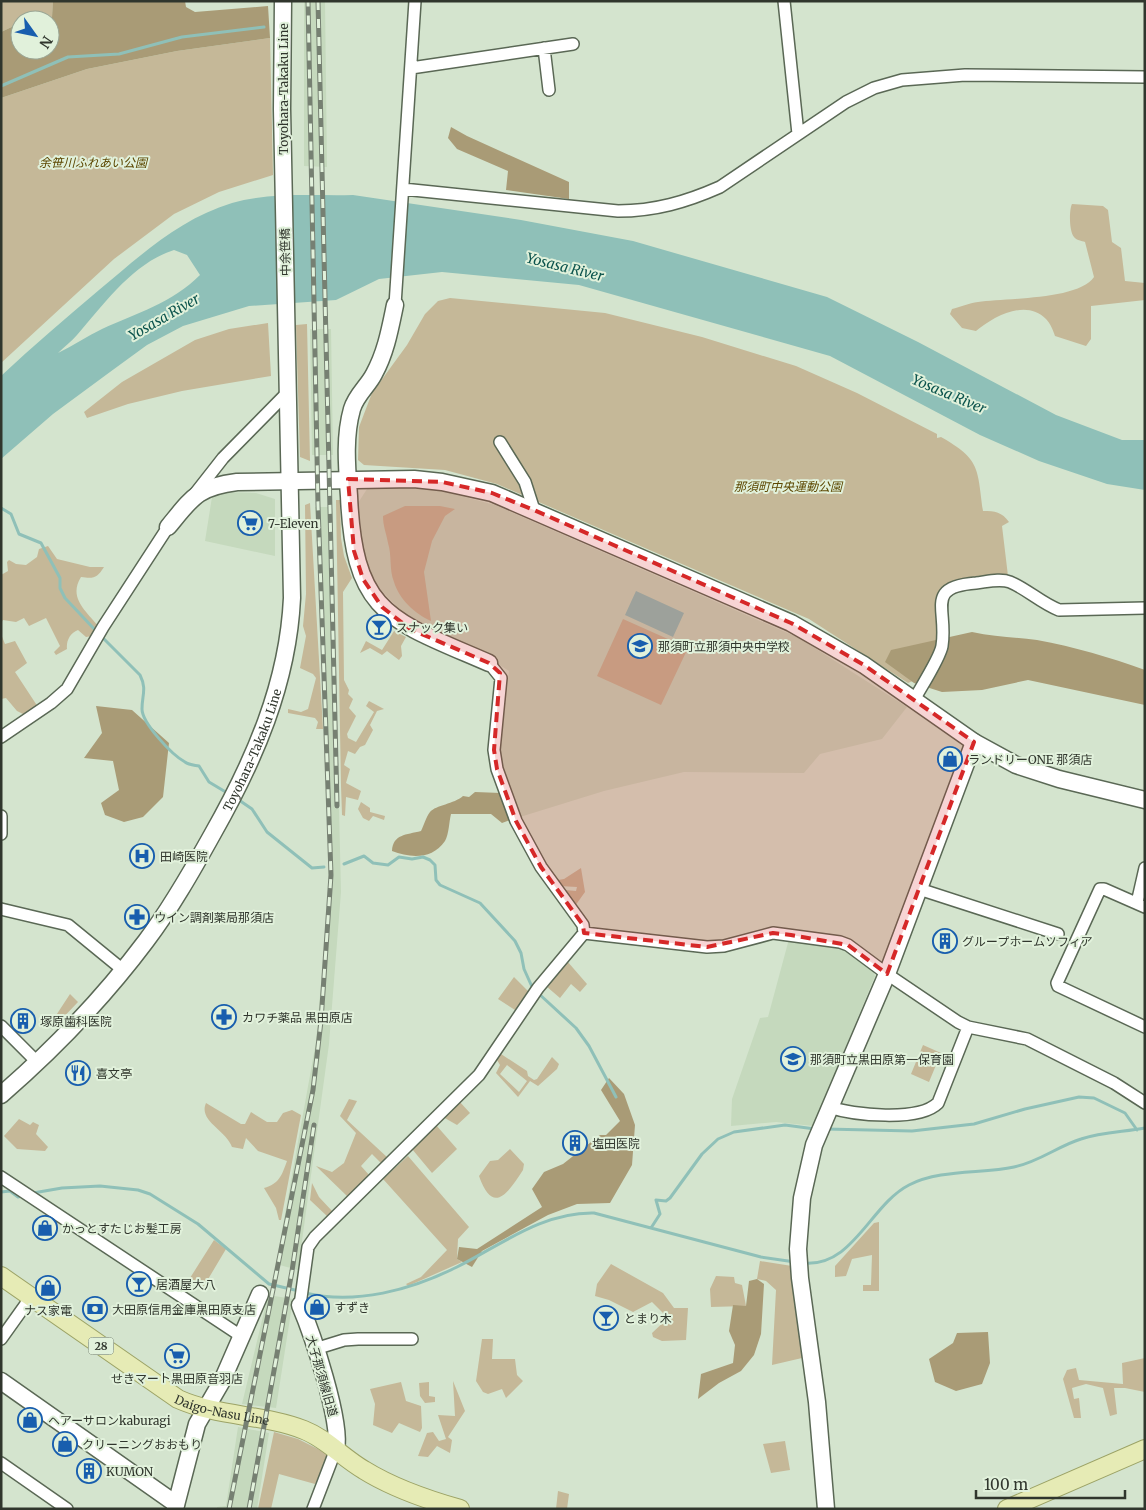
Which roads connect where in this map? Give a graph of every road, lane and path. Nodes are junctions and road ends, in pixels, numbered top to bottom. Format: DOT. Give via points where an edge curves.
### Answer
graph roads {
  1 [pos="283,1"];
  2 [pos="415,1"];
  3 [pos="784,1"];
  4 [pos="573,44"];
  5 [pos="544,48"];
  6 [pos="411,68"];
  7 [pos="1145,77"];
  8 [pos="549,90"];
  9 [pos="798,134"];
  10 [pos="284,178"];
  11 [pos="403,189"];
  12 [pos="395,305"];
  13 [pos="286,326"];
  14 [pos="288,393"];
  15 [pos="500,442"];
  16 [pos="348,479"];
  17 [pos="290,481"];
  18 [pos="193,497"];
  19 [pos="534,510"];
  20 [pos="168,527"];
  21 [pos="1145,608"];
  22 [pos="489,663"];
  23 [pos="914,700"];
  24 [pos="1,737"];
  25 [pos="974,742"];
  26 [pos="1145,800"];
  27 [pos="1,816"];
  28 [pos="1,834"];
  29 [pos="1145,868"];
  30 [pos="919,889"];
  31 [pos="1141,905"];
  32 [pos="1,909"];
  33 [pos="584,933"];
  34 [pos="1058,934"];
  35 [pos="124,970"];
  36 [pos="886,974"];
  37 [pos="1,1026"];
  38 [pos="968,1027"];
  39 [pos="1145,1027"];
  40 [pos="37,1062"];
  41 [pos="1,1095"];
  42 [pos="1145,1104"];
  43 [pos="829,1107"];
  44 [pos="1,1177"];
  45 [pos="1,1276"];
  46 [pos="260,1294"];
  47 [pos="31,1297"];
  48 [pos="300,1302"];
  49 [pos="241,1336"];
  50 [pos="1,1339"];
  51 [pos="412,1339"];
  52 [pos="315,1349"];
  53 [pos="1,1381"];
  54 [pos="205,1409"];
  55 [pos="336,1449"];
  56 [pos="1145,1449"];
  57 [pos="1,1463"];
  58 [pos="176,1506"];
  59 [pos="66,1509"];
  60 [pos="312,1509"];
  61 [pos="460,1509"];
  62 [pos="826,1509"];
  63 [pos="1007,1509"];
  1 -- 10 [label="street, Toyohara-Takaku Line"];
  2 -- 6 [label="street"];
  3 -- 9 [label="street"];
  4 -- 5 [label="street"];
  5 -- 6 [label="street"];
  5 -- 8 [label="street"];
  6 -- 11 [label="street"];
  7 -- 9 [label="street" via="965,75 902,80 874,88 846,102"];
  9 -- 11 [label="street" via="720,187 697,197 645,211"];
  10 -- 13 [label="street, 中余笹橋"];
  11 -- 12 [label="street"];
  12 -- 16 [label="street" via="382,357 352,407 348,429"];
  13 -- 14 [label="street, Toyohara-Takaku Line"];
  14 -- 17 [label="street, Toyohara-Takaku Line"];
  14 -- 18 [label="street" via="223,458"];
  15 -- 19 [label="street" via="526,482"];
  16 -- 17 [label="street"];
  16 -- 19 [label="street" via="442,482 492,493"];
  16 -- 22 [label="street" via="350,524 359,568 371,593 382,607 410,629"];
  17 -- 18 [label="street" via="219,484"];
  17 -- 35 [label="street, Toyohara-Takaku Line" via="291,619 286,658 272,707 232,800 167,911"];
  18 -- 20 [label="street"];
  19 -- 23 [label="street" via="791,623 844,653"];
  20 -- 24 [label="street" via="67,689"];
  21 -- 23 [label="street" via="1060,610 1010,582 957,584 946,590 942,598 942,646"];
  22 -- 33 [label="street" via="501,678 494,750 497,770 510,806 541,867 583,925"];
  23 -- 25 [label="street"];
  25 -- 26 [label="street" via="1016,765"];
  25 -- 30 [label="street"];
  27 -- 28 [label="street"];
  29 -- 31 [label="street"];
  30 -- 34 [label="street"];
  30 -- 36 [label="street"];
  31 -- 39 [label="street" via="1100,889 1057,983"];
  32 -- 35 [label="street" via="68,925"];
  33 -- 36 [label="street" via="707,947 724,946 773,933 791,934 848,945"];
  33 -- 48 [label="street" via="523,1008 479,1075 314,1237 308,1247"];
  35 -- 40 [label="street, Toyohara-Takaku Line"];
  36 -- 38 [label="street"];
  36 -- 43 [label="street"];
  37 -- 40 [label="street"];
  38 -- 42 [label="street" via="1042,1045 1114,1083"];
  38 -- 43 [label="street" via="938,1103 929,1110 870,1114"];
  40 -- 41 [label="street, Toyohara-Takaku Line"];
  43 -- 62 [label="street" via="808,1168 798,1250 817,1402"];
  44 -- 49 [label="street"];
  45 -- 47 [label="main road, Daigo-Nasu Line / 28"];
  46 -- 49 [label="street"];
  47 -- 50 [label="street"];
  47 -- 54 [label="main road, Daigo-Nasu Line / 28" via="167,1392"];
  48 -- 52 [label="street, 大子那須線旧道"];
  49 -- 54 [label="street" via="222,1381"];
  51 -- 52 [label="street" via="358,1338"];
  52 -- 55 [label="street, 大子那須線旧道" via="336,1425"];
  53 -- 58 [label="street"];
  54 -- 55 [label="main road, Daigo-Nasu Line / 28" via="295,1426"];
  54 -- 58 [label="street"];
  55 -- 60 [label="street"];
  55 -- 61 [label="main road, Daigo-Nasu Line / 28" via="382,1480"];
  56 -- 63 [label="main road"];
  57 -- 59 [label="street"];
}
